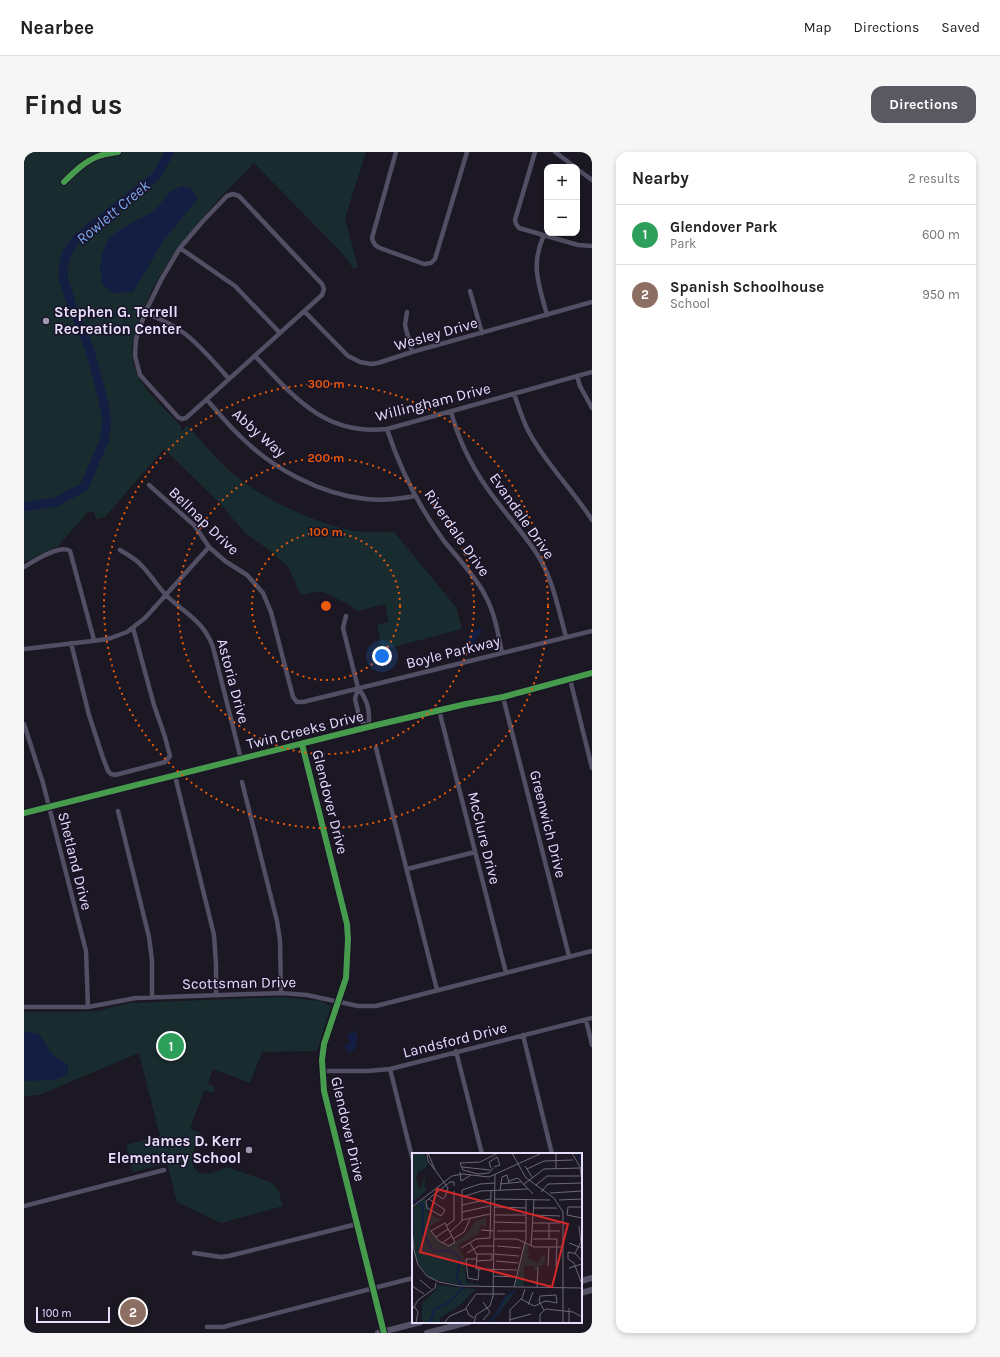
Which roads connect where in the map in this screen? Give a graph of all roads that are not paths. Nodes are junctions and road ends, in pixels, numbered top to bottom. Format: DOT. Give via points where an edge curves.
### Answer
graph roads {
  1 [pos="396,152"];
  2 [pos="467,152"];
  3 [pos="535,152"];
  4 [pos="555,152"];
  5 [pos="570,164"];
  6 [pos="580,171"];
  7 [pos="592,180"];
  8 [pos="544,235"];
  9 [pos="547,236"];
  10 [pos="592,246"];
  11 [pos="180,248"];
  12 [pos="470,292"];
  13 [pos="592,302"];
  14 [pos="304,311"];
  15 [pos="407,312"];
  16 [pos="145,313"];
  17 [pos="547,315"];
  18 [pos="280,333"];
  19 [pos="482,333"];
  20 [pos="412,352"];
  21 [pos="255,356"];
  22 [pos="592,372"];
  23 [pos="577,376"];
  24 [pos="229,379"];
  25 [pos="514,394"];
  26 [pos="207,400"];
  27 [pos="592,408"];
  28 [pos="451,411"];
  29 [pos="388,429"];
  30 [pos="148,486"];
  31 [pos="415,496"];
  32 [pos="592,520"];
  33 [pos="209,547"];
  34 [pos="120,550"];
  35 [pos="24,566"];
  36 [pos="165,594"];
  37 [pos="346,616"];
  38 [pos="133,628"];
  39 [pos="592,631"];
  40 [pos="566,637"];
  41 [pos="94,640"];
  42 [pos="71,643"];
  43 [pos="24,649"];
  44 [pos="502,653"];
  45 [pos="592,673"];
  46 [pos="570,679"];
  47 [pos="358,688"];
  48 [pos="503,697"];
  49 [pos="297,702"];
  50 [pos="439,710"];
  51 [pos="24,724"];
  52 [pos="368,727"];
  53 [pos="302,744"];
  54 [pos="376,748"];
  55 [pos="241,759"];
  56 [pos="592,768"];
  57 [pos="176,776"];
  58 [pos="242,782"];
  59 [pos="49,807"];
  60 [pos="118,811"];
  61 [pos="24,813"];
  62 [pos="475,852"];
  63 [pos="407,869"];
  64 [pos="592,951"];
  65 [pos="569,956"];
  66 [pos="506,973"];
  67 [pos="437,990"];
  68 [pos="281,993"];
  69 [pos="216,995"];
  70 [pos="152,997"];
  71 [pos="338,1002"];
  72 [pos="24,1007"];
  73 [pos="88,1007"];
  74 [pos="592,1018"];
  75 [pos="586,1020"];
  76 [pos="523,1035"];
  77 [pos="592,1045"];
  78 [pos="456,1051"];
  79 [pos="390,1069"];
  80 [pos="322,1071"];
  81 [pos="482,1153"];
  82 [pos="552,1153"];
  83 [pos="412,1156"];
  84 [pos="164,1170"];
  85 [pos="24,1206"];
  86 [pos="357,1224"];
  87 [pos="194,1253"];
  88 [pos="412,1278"];
  89 [pos="592,1278"];
  90 [pos="582,1281"];
  91 [pos="373,1288"];
  92 [pos="592,1290"];
  93 [pos="582,1293"];
  94 [pos="417,1323"];
  95 [pos="466,1323"];
  96 [pos="207,1327"];
  97 [pos="382,1332"];
  98 [pos="427,1333"];
  1 -- 2 [label="street" via="372,238 374,244 380,248 424,264 435,259"];
  3 -- 8 [label="street" via="515,222 519,228"];
  4 -- 5 [label="street"];
  6 -- 7 [label="street"];
  8 -- 17 [label="street" via="539,246 536,269"];
  9 -- 10 [label="street" via="578,245"];
  11 -- 14 [label="street" via="227,196 239,196 322,284 322,295"];
  11 -- 16 [label="street"];
  11 -- 18 [label="street" via="234,286"];
  12 -- 19 [label="street"];
  13 -- 17 [label="street, Wesley Drive"];
  14 -- 18 [label="street"];
  14 -- 20 [label="street, Wesley Drive" via="341,351 360,362 378,363"];
  15 -- 20 [label="street" via="405,325"];
  16 -- 24 [label="street" via="183,332"];
  16 -- 26 [label="street" via="134,348 137,367 144,381 182,419"];
  17 -- 19 [label="street, Wesley Drive"];
  18 -- 21 [label="street"];
  19 -- 20 [label="street, Wesley Drive"];
  21 -- 24 [label="street"];
  21 -- 29 [label="street, Willingham Drive" via="290,392 325,419 351,428"];
  22 -- 23 [label="street, Willingham Drive"];
  23 -- 25 [label="street, Willingham Drive"];
  23 -- 27 [label="street"];
  24 -- 26 [label="street"];
  25 -- 28 [label="street, Willingham Drive"];
  25 -- 32 [label="street" via="529,433"];
  26 -- 31 [label="street, Abby Way" via="240,436 263,456 294,476 351,497 391,500"];
  28 -- 29 [label="street, Willingham Drive"];
  28 -- 40 [label="street, Evandale Drive" via="476,472 536,554 548,575"];
  29 -- 31 [label="street, Riverdale Drive"];
  30 -- 33 [label="street, Bellnap Drive" via="195,526"];
  31 -- 44 [label="street, Riverdale Drive" via="432,524 486,596"];
  33 -- 36 [label="street"];
  33 -- 49 [label="street, Bellnap Drive" via="247,575 263,593 271,612 293,697"];
  34 -- 36 [label="street, Astoria Drive" via="142,566"];
  35 -- 41 [label="street" via="64,548 71,553"];
  36 -- 38 [label="street"];
  36 -- 55 [label="street, Astoria Drive" via="196,620 211,641"];
  37 -- 47 [label="street" via="343,628"];
  38 -- 41 [label="street" via="111,638"];
  38 -- 42 [label="street" via="170,753 166,762 116,775 109,773"];
  39 -- 40 [label="street, Boyle Parkway"];
  40 -- 44 [label="street, Boyle Parkway"];
  41 -- 42 [label="street"];
  42 -- 43 [label="street"];
  44 -- 47 [label="street, Boyle Parkway"];
  45 -- 46 [label="street, Twin Creeks Drive"];
  46 -- 48 [label="street, Twin Creeks Drive"];
  46 -- 56 [label="street"];
  47 -- 49 [label="street, Boyle Parkway"];
  47 -- 52 [label="street" via="364,696 370,718"];
  47 -- 52 [label="street" via="355,699 360,720"];
  48 -- 50 [label="street, Twin Creeks Drive"];
  48 -- 65 [label="street, Greenwich Drive"];
  50 -- 52 [label="street, Twin Creeks Drive"];
  50 -- 62 [label="street, McClure Drive"];
  51 -- 59 [label="street, Shetland Drive"];
  52 -- 53 [label="street, Twin Creeks Drive"];
  53 -- 55 [label="street, Twin Creeks Drive"];
  53 -- 71 [label="street, Glendover Drive" via="347,924 348,963"];
  54 -- 63 [label="street"];
  55 -- 57 [label="street, Twin Creeks Drive"];
  57 -- 59 [label="street, Twin Creeks Drive"];
  57 -- 69 [label="street" via="214,935"];
  58 -- 68 [label="street" via="277,921"];
  59 -- 61 [label="street, Twin Creeks Drive"];
  59 -- 73 [label="street, Shetland Drive" via="86,951"];
  60 -- 70 [label="street" via="149,937"];
  62 -- 63 [label="street"];
  62 -- 66 [label="street, McClure Drive"];
  63 -- 67 [label="street"];
  64 -- 65 [label="street, Scottsman Drive"];
  65 -- 66 [label="street, Scottsman Drive"];
  66 -- 67 [label="street, Scottsman Drive"];
  67 -- 71 [label="street, Scottsman Drive" via="376,1006"];
  68 -- 69 [label="street, Scottsman Drive"];
  68 -- 71 [label="street, Scottsman Drive" via="307,995"];
  69 -- 70 [label="street, Scottsman Drive"];
  70 -- 73 [label="street, Scottsman Drive" via="128,998"];
  71 -- 80 [label="street, Glendover Drive" via="324,1044"];
  72 -- 73 [label="street, Scottsman Drive"];
  74 -- 75 [label="street, Landsford Drive"];
  75 -- 76 [label="street, Landsford Drive"];
  75 -- 77 [label="street"];
  76 -- 78 [label="street, Landsford Drive"];
  76 -- 82 [label="street"];
  78 -- 79 [label="street, Landsford Drive"];
  78 -- 81 [label="street"];
  79 -- 80 [label="street, Landsford Drive"];
  79 -- 83 [label="street"];
  80 -- 86 [label="street, Glendover Drive" via="327,1109"];
  84 -- 85 [label="street"];
  86 -- 87 [label="street" via="229,1256"];
  86 -- 91 [label="street, Glendover Drive"];
  88 -- 91 [label="street"];
  89 -- 90 [label="street"];
  91 -- 96 [label="street" via="223,1327"];
  91 -- 97 [label="street, Glendover Drive"];
  92 -- 93 [label="street"];
  94 -- 97 [label="street"];
  95 -- 98 [label="street"];
}
